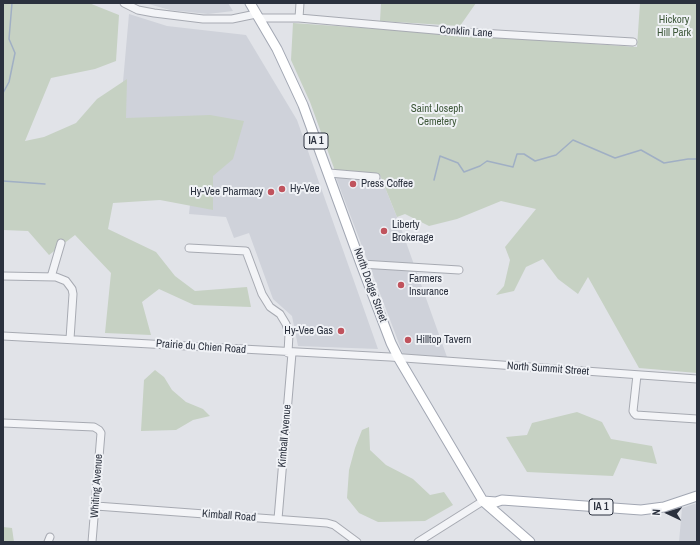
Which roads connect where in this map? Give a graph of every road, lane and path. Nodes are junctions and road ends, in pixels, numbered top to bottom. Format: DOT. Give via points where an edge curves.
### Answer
graph roads {
  1 [pos="124,3"];
  2 [pos="250,3"];
  3 [pos="300,3"];
  4 [pos="257,16"];
  5 [pos="299,18"];
  6 [pos="633,42"];
  7 [pos="329,173"];
  8 [pos="376,177"];
  9 [pos="61,243"];
  10 [pos="189,248"];
  11 [pos="361,264"];
  12 [pos="459,270"];
  13 [pos="3,276"];
  14 [pos="51,277"];
  15 [pos="3,336"];
  16 [pos="70,339"];
  17 [pos="290,353"];
  18 [pos="399,359"];
  19 [pos="637,375"];
  20 [pos="697,379"];
  21 [pos="697,419"];
  22 [pos="3,423"];
  23 [pos="476,490"];
  24 [pos="697,496"];
  25 [pos="502,500"];
  26 [pos="483,501"];
  27 [pos="96,506"];
  28 [pos="501,517"];
  29 [pos="278,519"];
  30 [pos="92,542"];
  31 [pos="357,542"];
  32 [pos="418,542"];
  33 [pos="530,542"];
  1 -- 4 [label="street, Conklin Lane" via="154,14 203,20"];
  2 -- 4 [label="main road, North Dodge Street / IA 1"];
  3 -- 5 [label="street"];
  4 -- 5 [label="street, Conklin Lane"];
  4 -- 7 [label="main road, North Dodge Street / IA 1" via="277,49 303,105"];
  5 -- 6 [label="street, Conklin Lane" via="446,31"];
  7 -- 8 [label="street"];
  7 -- 11 [label="main road, North Dodge Street / IA 1"];
  9 -- 14 [label="street"];
  10 -- 17 [label="street, Kimball Avenue" via="246,251 262,294 286,324"];
  11 -- 12 [label="street"];
  11 -- 18 [label="main road, North Dodge Street / IA 1"];
  13 -- 14 [label="street"];
  14 -- 16 [label="street" via="61,278 72,289"];
  15 -- 16 [label="street, Prairie du Chien Road"];
  16 -- 17 [label="street, Prairie du Chien Road"];
  17 -- 18 [label="street, Prairie du Chien Road"];
  17 -- 29 [label="street, Kimball Avenue"];
  18 -- 19 [label="street, North Summit Street"];
  18 -- 23 [label="main road, North Dodge Street / IA 1"];
  19 -- 20 [label="street, North Summit Street"];
  19 -- 21 [label="street" via="633,411 636,415"];
  22 -- 27 [label="street, Whiting Avenue" via="94,427 99,430"];
  23 -- 25 [label="main road"];
  23 -- 26 [label="main road, North Dodge Street / IA 1"];
  24 -- 25 [label="main road, IA 1" via="664,507 640,510"];
  25 -- 26 [label="main road, IA 1"];
  25 -- 28 [label="main road" via="499,508"];
  26 -- 28 [label="main road, North Dodge Street / IA 1"];
  26 -- 32 [label="street"];
  27 -- 29 [label="street, Kimball Road"];
  27 -- 30 [label="street, Whiting Avenue"];
  28 -- 33 [label="main road, North Dodge Street / IA 1"];
  29 -- 31 [label="street, Kimball Road" via="332,524"];
}
